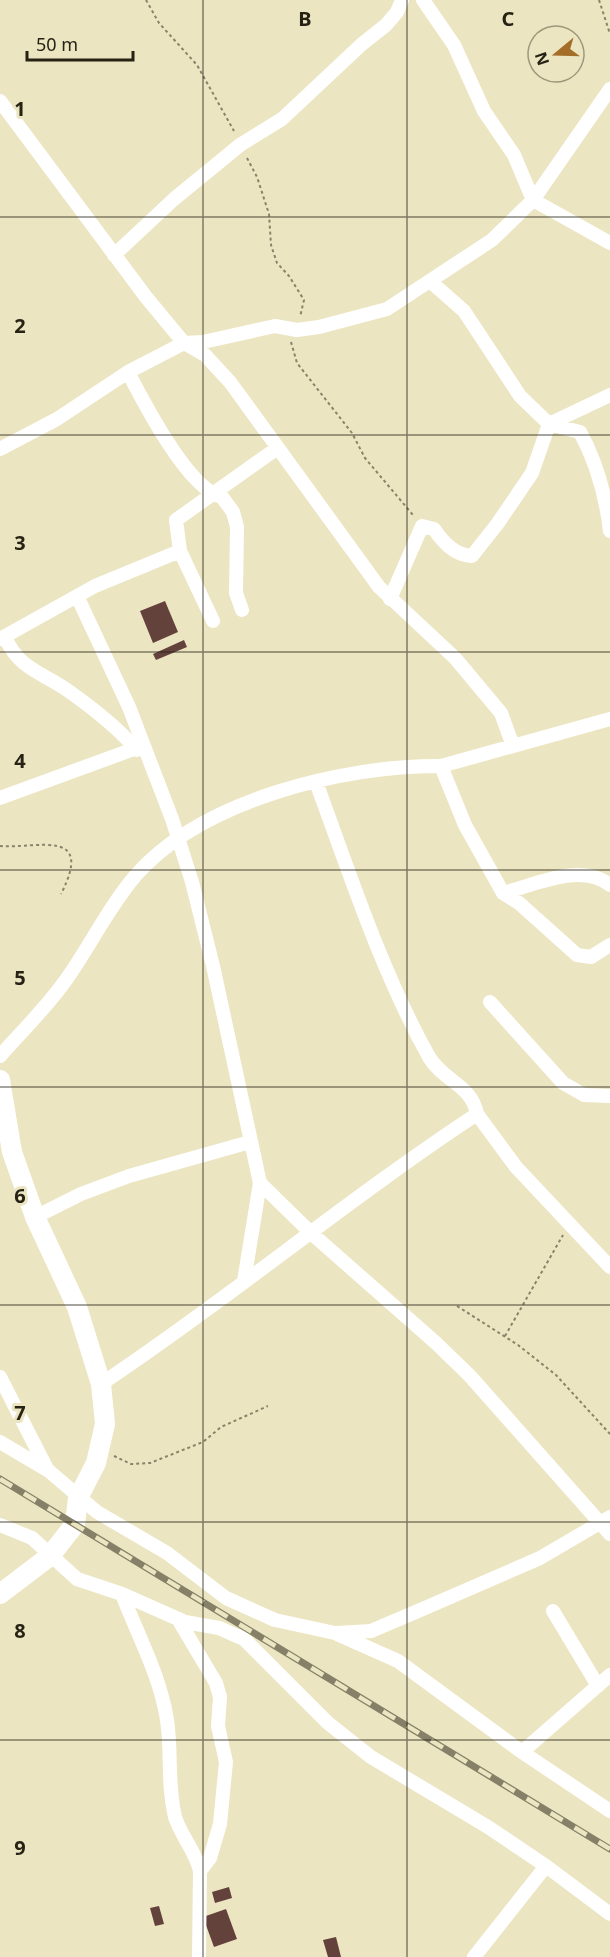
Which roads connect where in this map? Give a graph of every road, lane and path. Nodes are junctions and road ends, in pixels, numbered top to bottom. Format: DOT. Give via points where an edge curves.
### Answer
graph roads {
  1 [pos="402,0"];
  2 [pos="423,0"];
  3 [pos="599,0"];
  4 [pos="610,34"];
  5 [pos="610,89"];
  6 [pos="0,101"];
  7 [pos="533,200"];
  8 [pos="610,243"];
  9 [pos="114,255"];
  10 [pos="431,282"];
  11 [pos="290,329"];
  12 [pos="184,343"];
  13 [pos="128,372"];
  14 [pos="610,395"];
  15 [pos="549,424"];
  16 [pos="0,449"];
  17 [pos="276,449"];
  18 [pos="210,494"];
  19 [pos="422,526"];
  20 [pos="610,531"];
  21 [pos="180,550"];
  22 [pos="77,596"];
  23 [pos="390,600"];
  24 [pos="242,610"];
  25 [pos="213,621"];
  26 [pos="2,638"];
  27 [pos="610,719"];
  28 [pos="513,746"];
  29 [pos="140,747"];
  30 [pos="441,766"];
  31 [pos="316,782"];
  32 [pos="0,798"];
  33 [pos="179,839"];
  34 [pos="0,846"];
  35 [pos="610,885"];
  36 [pos="503,893"];
  37 [pos="61,894"];
  38 [pos="610,945"];
  39 [pos="490,1002"];
  40 [pos="0,1056"];
  41 [pos="0,1080"];
  42 [pos="610,1096"];
  43 [pos="477,1114"];
  44 [pos="250,1142"];
  45 [pos="260,1183"];
  46 [pos="35,1216"];
  47 [pos="568,1224"];
  48 [pos="310,1233"];
  49 [pos="610,1267"];
  50 [pos="244,1281"];
  51 [pos="457,1306"];
  52 [pos="505,1336"];
  53 [pos="0,1377"];
  54 [pos="101,1384"];
  55 [pos="268,1406"];
  56 [pos="610,1434"];
  57 [pos="0,1442"];
  58 [pos="100,1450"];
  59 [pos="49,1471"];
  60 [pos="78,1498"];
  61 [pos="606,1520"];
  62 [pos="0,1525"];
  63 [pos="610,1534"];
  64 [pos="50,1556"];
  65 [pos="0,1594"];
  66 [pos="122,1594"];
  67 [pos="553,1611"];
  68 [pos="178,1619"];
  69 [pos="335,1633"];
  70 [pos="610,1675"];
  71 [pos="598,1686"];
  72 [pos="522,1752"];
  73 [pos="610,1811"];
  74 [pos="546,1866"];
  75 [pos="200,1871"];
  76 [pos="610,1914"];
  77 [pos="199,1957"];
  78 [pos="474,1957"];
  1 -- 9 [label="street" via="386,25 282,119 240,145 174,198"];
  2 -- 7 [label="street" via="454,45 484,111 514,155"];
  3 -- 4 [label="path"];
  5 -- 7 [label="street"];
  6 -- 9 [label="street"];
  7 -- 8 [label="street"];
  7 -- 10 [label="street" via="492,240"];
  9 -- 12 [label="street"];
  10 -- 11 [label="street" via="387,309 328,326"];
  10 -- 15 [label="street" via="464,311 520,396"];
  11 -- 12 [label="street" via="276,326"];
  11 -- 19 [label="path" via="297,363 352,433 365,458"];
  12 -- 13 [label="street"];
  12 -- 17 [label="street" via="205,355 230,382"];
  13 -- 16 [label="street" via="57,419"];
  13 -- 18 [label="street" via="179,460"];
  14 -- 15 [label="street"];
  15 -- 19 [label="street" via="532,473 472,556 443,543 434,529"];
  15 -- 20 [label="street" via="580,432 588,445 607,505"];
  17 -- 18 [label="street"];
  17 -- 23 [label="street"];
  18 -- 21 [label="street" via="176,520"];
  18 -- 24 [label="street" via="222,497 237,527 236,593"];
  19 -- 23 [label="street"];
  21 -- 22 [label="street"];
  21 -- 25 [label="street"];
  22 -- 26 [label="street"];
  22 -- 29 [label="street" via="129,707"];
  23 -- 28 [label="street" via="434,638 483,690 501,713"];
  26 -- 29 [label="street" via="22,663 69,691"];
  27 -- 28 [label="street"];
  28 -- 30 [label="street"];
  29 -- 32 [label="street"];
  29 -- 33 [label="street"];
  30 -- 31 [label="street" via="413,766"];
  30 -- 36 [label="street" via="465,825"];
  31 -- 33 [label="street" via="246,802"];
  31 -- 43 [label="street" via="408,1013 436,1067 467,1091"];
  33 -- 40 [label="street" via="135,876 67,979"];
  33 -- 44 [label="street" via="213,966"];
  34 -- 37 [label="path" via="59,846 72,863"];
  35 -- 36 [label="street" via="591,876 571,875"];
  36 -- 38 [label="street" via="577,955 591,957"];
  39 -- 42 [label="street" via="562,1083 584,1095"];
  41 -- 46 [label="street" via="12,1152"];
  43 -- 47 [label="street" via="509,1158"];
  43 -- 48 [label="street"];
  44 -- 45 [label="street"];
  44 -- 46 [label="street" via="129,1176"];
  45 -- 48 [label="street"];
  45 -- 50 [label="street"];
  46 -- 54 [label="street" via="77,1307"];
  47 -- 49 [label="street"];
  47 -- 52 [label="path"];
  48 -- 50 [label="street"];
  48 -- 61 [label="street" via="436,1342"];
  50 -- 54 [label="street"];
  51 -- 52 [label="path"];
  52 -- 56 [label="path" via="565,1383"];
  53 -- 59 [label="street"];
  54 -- 58 [label="street" via="105,1424"];
  55 -- 58 [label="path" via="221,1427 203,1442 150,1463 131,1464"];
  57 -- 59 [label="street"];
  58 -- 60 [label="street"];
  59 -- 60 [label="street"];
  60 -- 64 [label="street" via="75,1524"];
  60 -- 69 [label="street" via="167,1553 226,1598 275,1620"];
  61 -- 63 [label="street"];
  61 -- 69 [label="street" via="540,1558 371,1631"];
  62 -- 64 [label="street" via="32,1538"];
  64 -- 65 [label="street"];
  64 -- 66 [label="street" via="77,1578"];
  66 -- 68 [label="street"];
  66 -- 75 [label="street" via="161,1690 169,1739 169,1786 176,1818"];
  67 -- 71 [label="street"];
  68 -- 74 [label="street" via="219,1628 244,1639 328,1723 372,1757"];
  68 -- 75 [label="street" via="216,1683 220,1697 218,1726 226,1762 220,1824 210,1858"];
  69 -- 72 [label="street" via="398,1661"];
  70 -- 71 [label="street"];
  71 -- 72 [label="street"];
  72 -- 73 [label="street"];
  74 -- 76 [label="street"];
  74 -- 78 [label="street"];
  75 -- 77 [label="street"];
}
